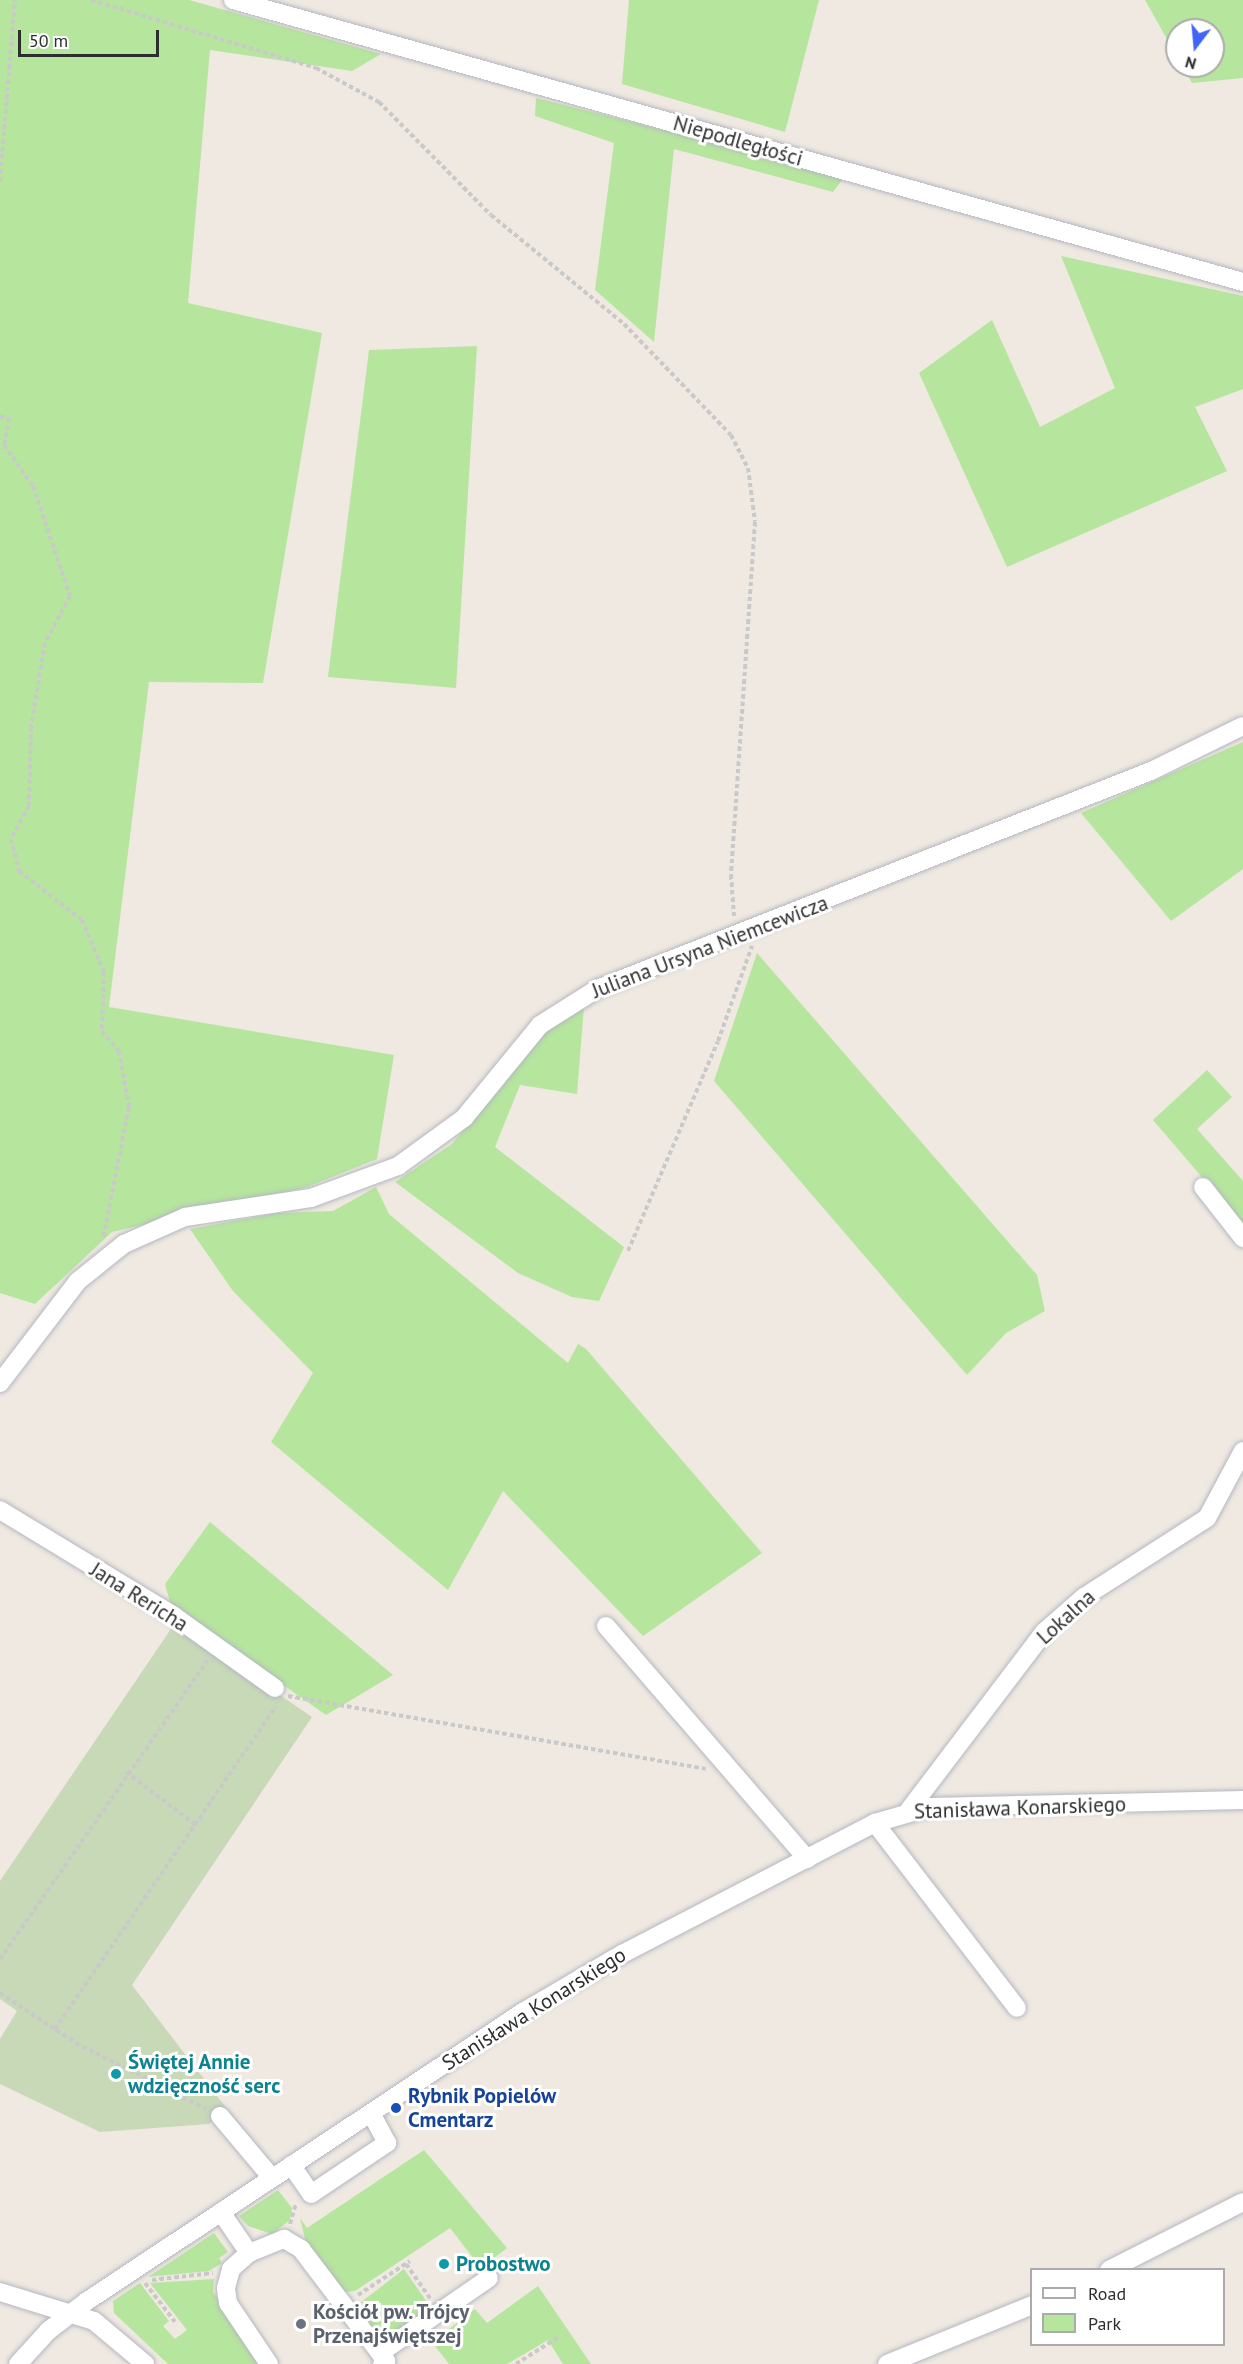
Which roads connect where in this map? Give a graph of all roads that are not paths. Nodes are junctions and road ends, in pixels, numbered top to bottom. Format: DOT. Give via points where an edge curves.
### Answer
graph roads {
  1 [pos="233,0"];
  2 [pos="1243,282"];
  3 [pos="1243,726"];
  4 [pos="1203,1187"];
  5 [pos="1243,1238"];
  6 [pos="0,1383"];
  7 [pos="1243,1451"];
  8 [pos="0,1510"];
  9 [pos="606,1626"];
  10 [pos="276,1697"];
  11 [pos="1243,1800"];
  12 [pos="909,1810"];
  13 [pos="875,1823"];
  14 [pos="807,1859"];
  15 [pos="1017,2008"];
  16 [pos="371,2113"];
  17 [pos="220,2116"];
  18 [pos="291,2165"];
  19 [pos="272,2178"];
  20 [pos="1243,2202"];
  21 [pos="221,2212"];
  22 [pos="249,2253"];
  23 [pos="1113,2268"];
  24 [pos="489,2277"];
  25 [pos="0,2292"];
  26 [pos="1030,2306"];
  27 [pos="72,2312"];
  28 [pos="381,2358"];
  29 [pos="18,2364"];
  30 [pos="145,2364"];
  31 [pos="269,2364"];
  32 [pos="887,2364"];
  1 -- 2 [label="street, Niepodległości"];
  3 -- 6 [label="street, Juliana Ursyna Niemcewicza" via="1151,771 597,989 560,1010 523,1042 464,1118 398,1166 311,1198 185,1217 147,1230 99,1260 61,1300"];
  4 -- 5 [label="street"];
  7 -- 12 [label="street, Lokalna" via="1207,1518 1084,1597 1044,1632"];
  8 -- 10 [label="street, Jana Rericha" via="174,1616"];
  9 -- 14 [label="street"];
  11 -- 12 [label="street, Stanisława Konarskiego"];
  12 -- 13 [label="street, Stanisława Konarskiego"];
  13 -- 14 [label="street, Stanisława Konarskiego"];
  13 -- 15 [label="street"];
  14 -- 16 [label="street, Stanisława Konarskiego" via="570,1983"];
  16 -- 18 [label="street, Stanisława Konarskiego"];
  16 -- 18 [label="street" via="387,2143 311,2194"];
  17 -- 19 [label="street"];
  18 -- 19 [label="street, Stanisława Konarskiego"];
  19 -- 21 [label="street, Stanisława Konarskiego"];
  20 -- 23 [label="street"];
  21 -- 22 [label="street"];
  21 -- 27 [label="street, Stanisława Konarskiego"];
  22 -- 28 [label="street" via="271,2240 284,2239 301,2249"];
  22 -- 31 [label="street" via="231,2269 228,2303"];
  24 -- 28 [label="street"];
  25 -- 27 [label="street"];
  26 -- 32 [label="street"];
  27 -- 29 [label="street, Stanisława Konarskiego"];
  27 -- 30 [label="street" via="104,2328"];
}
